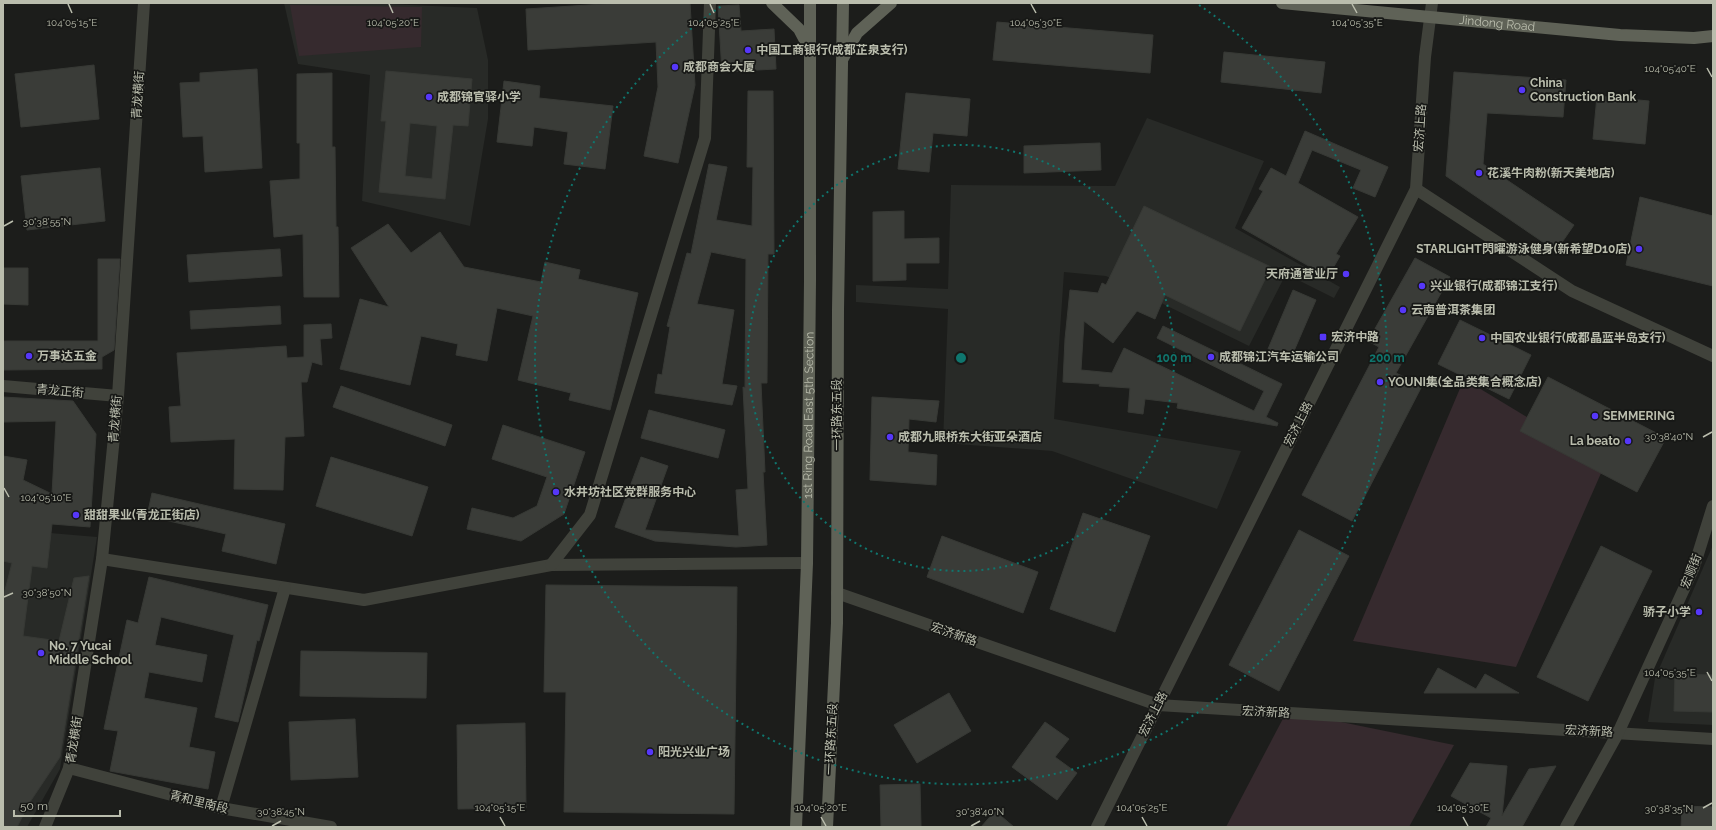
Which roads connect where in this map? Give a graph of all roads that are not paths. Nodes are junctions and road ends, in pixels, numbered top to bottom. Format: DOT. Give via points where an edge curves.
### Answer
graph roads {
  1 [pos="144,3"];
  2 [pos="710,3"];
  3 [pos="772,3"];
  4 [pos="810,3"];
  5 [pos="842,3"];
  6 [pos="891,3"];
  7 [pos="1282,3"];
  8 [pos="1432,3"];
  9 [pos="1430,18"];
  10 [pos="1713,36"];
  11 [pos="810,51"];
  12 [pos="842,61"];
  13 [pos="1416,189"];
  14 [pos="1713,356"];
  15 [pos="3,386"];
  16 [pos="118,396"];
  17 [pos="1713,506"];
  18 [pos="102,559"];
  19 [pos="807,563"];
  20 [pos="551,565"];
  21 [pos="285,588"];
  22 [pos="837,593"];
  23 [pos="1158,705"];
  24 [pos="1618,733"];
  25 [pos="1713,739"];
  26 [pos="69,768"];
  27 [pos="221,808"];
  28 [pos="45,827"];
  29 [pos="331,827"];
  30 [pos="796,827"];
  31 [pos="827,827"];
  32 [pos="1097,827"];
  33 [pos="1566,827"];
  1 -- 16 [label="street, 青龙横街"];
  2 -- 20 [label="street" via="705,138 590,515"];
  3 -- 11 [label="main road" via="799,29"];
  4 -- 11 [label="main road, 1st Ring Road East 5th Section"];
  5 -- 12 [label="main road, 一环路东五段"];
  6 -- 12 [label="main road" via="857,33"];
  7 -- 9 [label="main road, Jindong Road"];
  8 -- 9 [label="street, 宏济上路"];
  9 -- 10 [label="main road, Jindong Road" via="1620,36"];
  9 -- 13 [label="street, 宏济上路"];
  11 -- 19 [label="main road, 1st Ring Road East 5th Section"];
  12 -- 22 [label="main road, 一环路东五段"];
  13 -- 14 [label="street" via="1572,291"];
  13 -- 23 [label="street, 宏济上路"];
  15 -- 16 [label="street, 青龙正街"];
  16 -- 18 [label="street, 青龙横街"];
  17 -- 24 [label="street, 宏顺街" via="1694,567"];
  18 -- 21 [label="street"];
  18 -- 26 [label="street, 青龙横街"];
  19 -- 20 [label="street"];
  19 -- 30 [label="main road, 1st Ring Road East 5th Section"];
  20 -- 21 [label="street" via="364,600"];
  21 -- 27 [label="street"];
  22 -- 23 [label="street, 宏济新路"];
  22 -- 31 [label="main road, 一环路东五段"];
  23 -- 24 [label="street, 宏济新路"];
  23 -- 32 [label="street, 宏济上路"];
  24 -- 25 [label="street, 宏济新路"];
  24 -- 33 [label="street, 宏顺街"];
  26 -- 27 [label="street, 青和里南段"];
  26 -- 28 [label="street, 青龙横街"];
  27 -- 29 [label="street, 青和里南段"];
}
